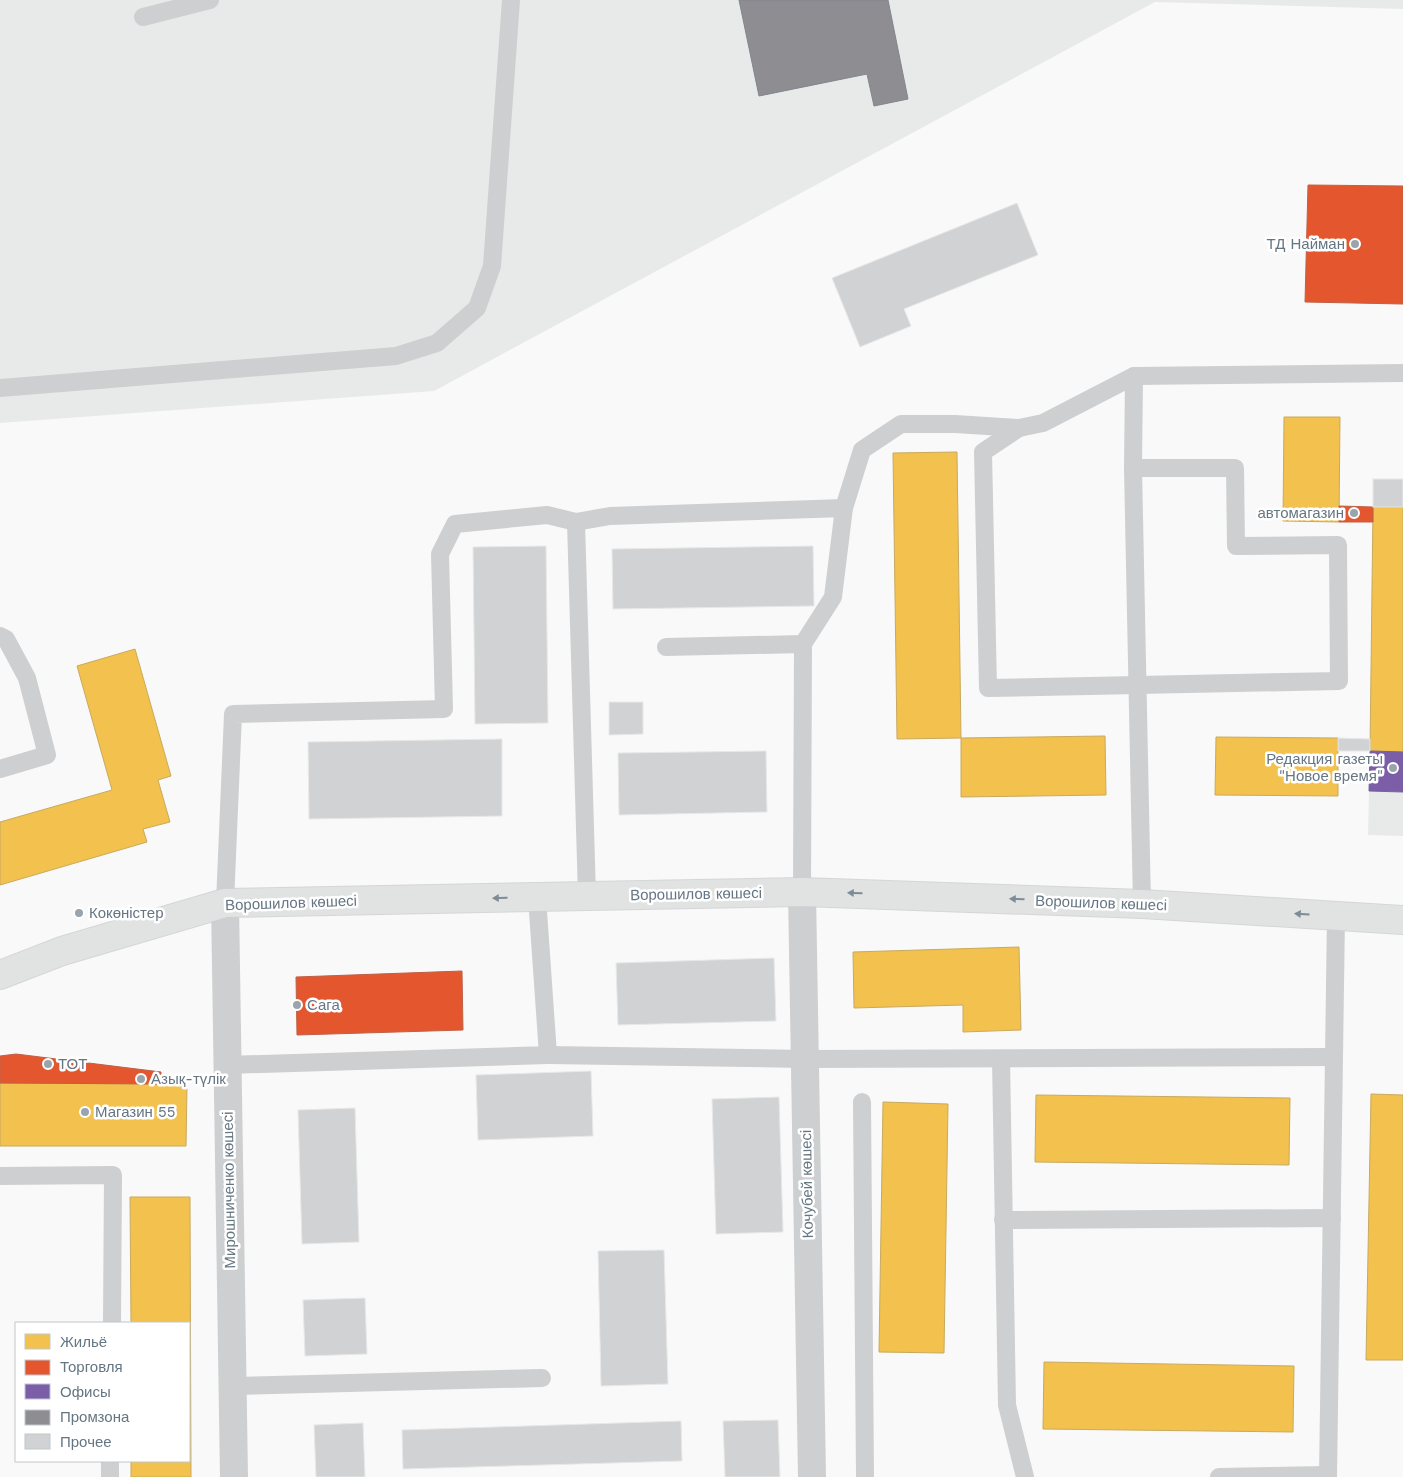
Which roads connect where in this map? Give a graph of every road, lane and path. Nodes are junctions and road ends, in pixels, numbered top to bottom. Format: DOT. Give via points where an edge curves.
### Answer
graph roads {
  1 [pos="210,0"];
  2 [pos="511,0"];
  3 [pos="143,17"];
  4 [pos="1403,373"];
  5 [pos="1134,376"];
  6 [pos="0,388"];
  7 [pos="1019,428"];
  8 [pos="1132,468"];
  9 [pos="844,508"];
  10 [pos="576,522"];
  11 [pos="0,636"];
  12 [pos="803,644"];
  13 [pos="666,647"];
  14 [pos="1137,684"];
  15 [pos="0,769"];
  16 [pos="802,892"];
  17 [pos="587,896"];
  18 [pos="537,897"];
  19 [pos="225,903"];
  20 [pos="1142,904"];
  21 [pos="1336,916"];
  22 [pos="1403,920"];
  23 [pos="0,975"];
  24 [pos="548,1055"];
  25 [pos="1334,1057"];
  26 [pos="805,1059"];
  27 [pos="1001,1059"];
  28 [pos="227,1065"];
  29 [pos="862,1102"];
  30 [pos="0,1176"];
  31 [pos="1332,1218"];
  32 [pos="1003,1220"];
  33 [pos="112,1322"];
  34 [pos="542,1378"];
  35 [pos="232,1386"];
  36 [pos="110,1462"];
  37 [pos="1328,1476"];
  38 [pos="110,1477"];
  39 [pos="234,1477"];
  40 [pos="812,1477"];
  41 [pos="865,1477"];
  42 [pos="1025,1477"];
  43 [pos="1219,1477"];
  1 -- 3 [label="lane"];
  2 -- 6 [label="lane" via="492,266 477,308 436,343 396,356"];
  4 -- 5 [label="lane"];
  5 -- 7 [label="lane" via="1044,423"];
  5 -- 8 [label="lane"];
  7 -- 9 [label="lane" via="901,424 862,450"];
  7 -- 14 [label="lane" via="984,452 988,688"];
  8 -- 14 [label="lane"];
  8 -- 14 [label="lane" via="1236,468 1236,546 1338,545 1339,681"];
  9 -- 10 [label="lane" via="610,516"];
  9 -- 12 [label="lane" via="833,597"];
  10 -- 17 [label="lane"];
  10 -- 19 [label="lane" via="547,515 455,524 440,554 444,709 233,714"];
  11 -- 15 [label="lane" via="6,639 27,678 47,755"];
  12 -- 13 [label="lane"];
  12 -- 16 [label="lane"];
  14 -- 20 [label="lane"];
  16 -- 17 [label="street, Ворошилов көшесі"];
  20 -- 16 [label="street, Ворошилов көшесі, one-way"];
  16 -- 26 [label="street, Кочубей көшесі"];
  17 -- 18 [label="street, Ворошилов көшесі"];
  18 -- 19 [label="street, Ворошилов көшесі, one-way"];
  18 -- 24 [label="lane"];
  19 -- 23 [label="street, Ворошилов көшесі" via="62,951"];
  19 -- 28 [label="street, Мирошниченко көшесі"];
  21 -- 20 [label="street, Ворошилов көшесі, one-way"];
  21 -- 22 [label="street, Ворошилов көшесі"];
  21 -- 25 [label="lane"];
  24 -- 26 [label="lane"];
  24 -- 28 [label="lane"];
  25 -- 27 [label="lane"];
  25 -- 31 [label="lane"];
  26 -- 27 [label="lane"];
  26 -- 40 [label="street, Кочубей көшесі"];
  27 -- 32 [label="lane"];
  28 -- 35 [label="street, Мирошниченко көшесі"];
  29 -- 41 [label="lane"];
  30 -- 33 [label="lane" via="113,1176"];
  31 -- 32 [label="lane"];
  31 -- 37 [label="lane"];
  32 -- 42 [label="lane" via="1007,1405"];
  34 -- 35 [label="lane"];
  35 -- 39 [label="street, Мирошниченко көшесі"];
  36 -- 38 [label="lane"];
  37 -- 43 [label="lane"];
}
